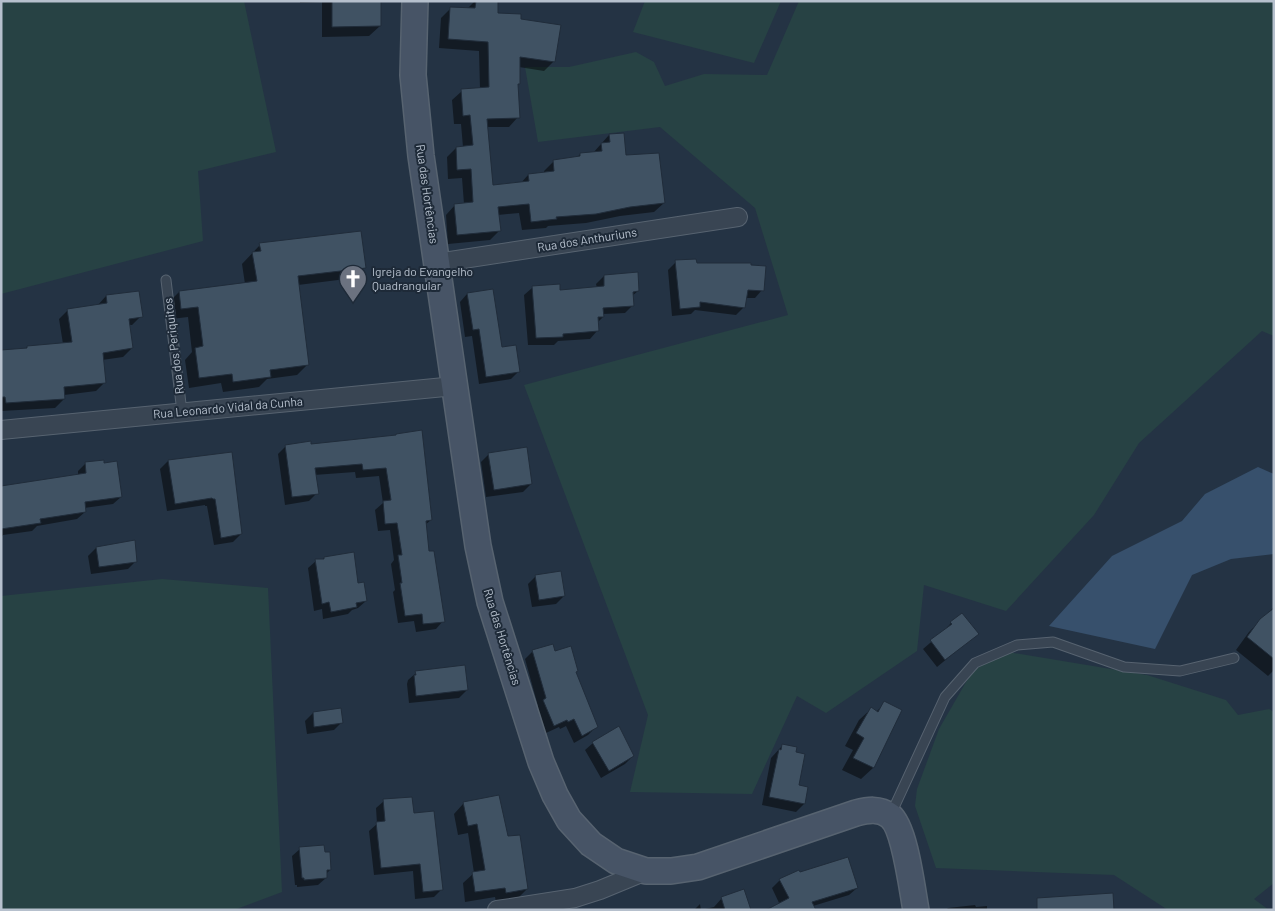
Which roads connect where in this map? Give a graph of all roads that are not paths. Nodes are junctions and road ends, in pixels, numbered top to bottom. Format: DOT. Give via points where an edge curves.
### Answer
graph roads {
  1 [pos="415,1"];
  2 [pos="738,217"];
  3 [pos="436,263"];
  4 [pos="166,280"];
  5 [pos="455,386"];
  6 [pos="182,412"];
  7 [pos="1,430"];
  8 [pos="1234,658"];
  9 [pos="890,816"];
  10 [pos="646,871"];
  11 [pos="497,910"];
  12 [pos="916,910"];
  1 -- 3 [label="street, Rua das Hortências" via="416,110"];
  2 -- 3 [label="street, Rua dos Anthuriuns"];
  3 -- 5 [label="street, Rua das Hortências"];
  4 -- 6 [label="lane, Rua dos Periquitos"];
  5 -- 6 [label="street, Rua Leonardo Vidal da Cunha"];
  5 -- 10 [label="street, Rua das Hortências" via="478,546 490,602 554,795 569,820 591,844 616,861"];
  6 -- 7 [label="street, Rua Leonardo Vidal da Cunha"];
  8 -- 9 [label="lane" via="1180,670 1124,667 1053,642 1017,645 975,663 946,697"];
  9 -- 10 [label="street, Rua das Hortências" via="874,809 856,813 698,867"];
  9 -- 12 [label="street" via="899,829"];
  10 -- 11 [label="street" via="575,898"];
}
